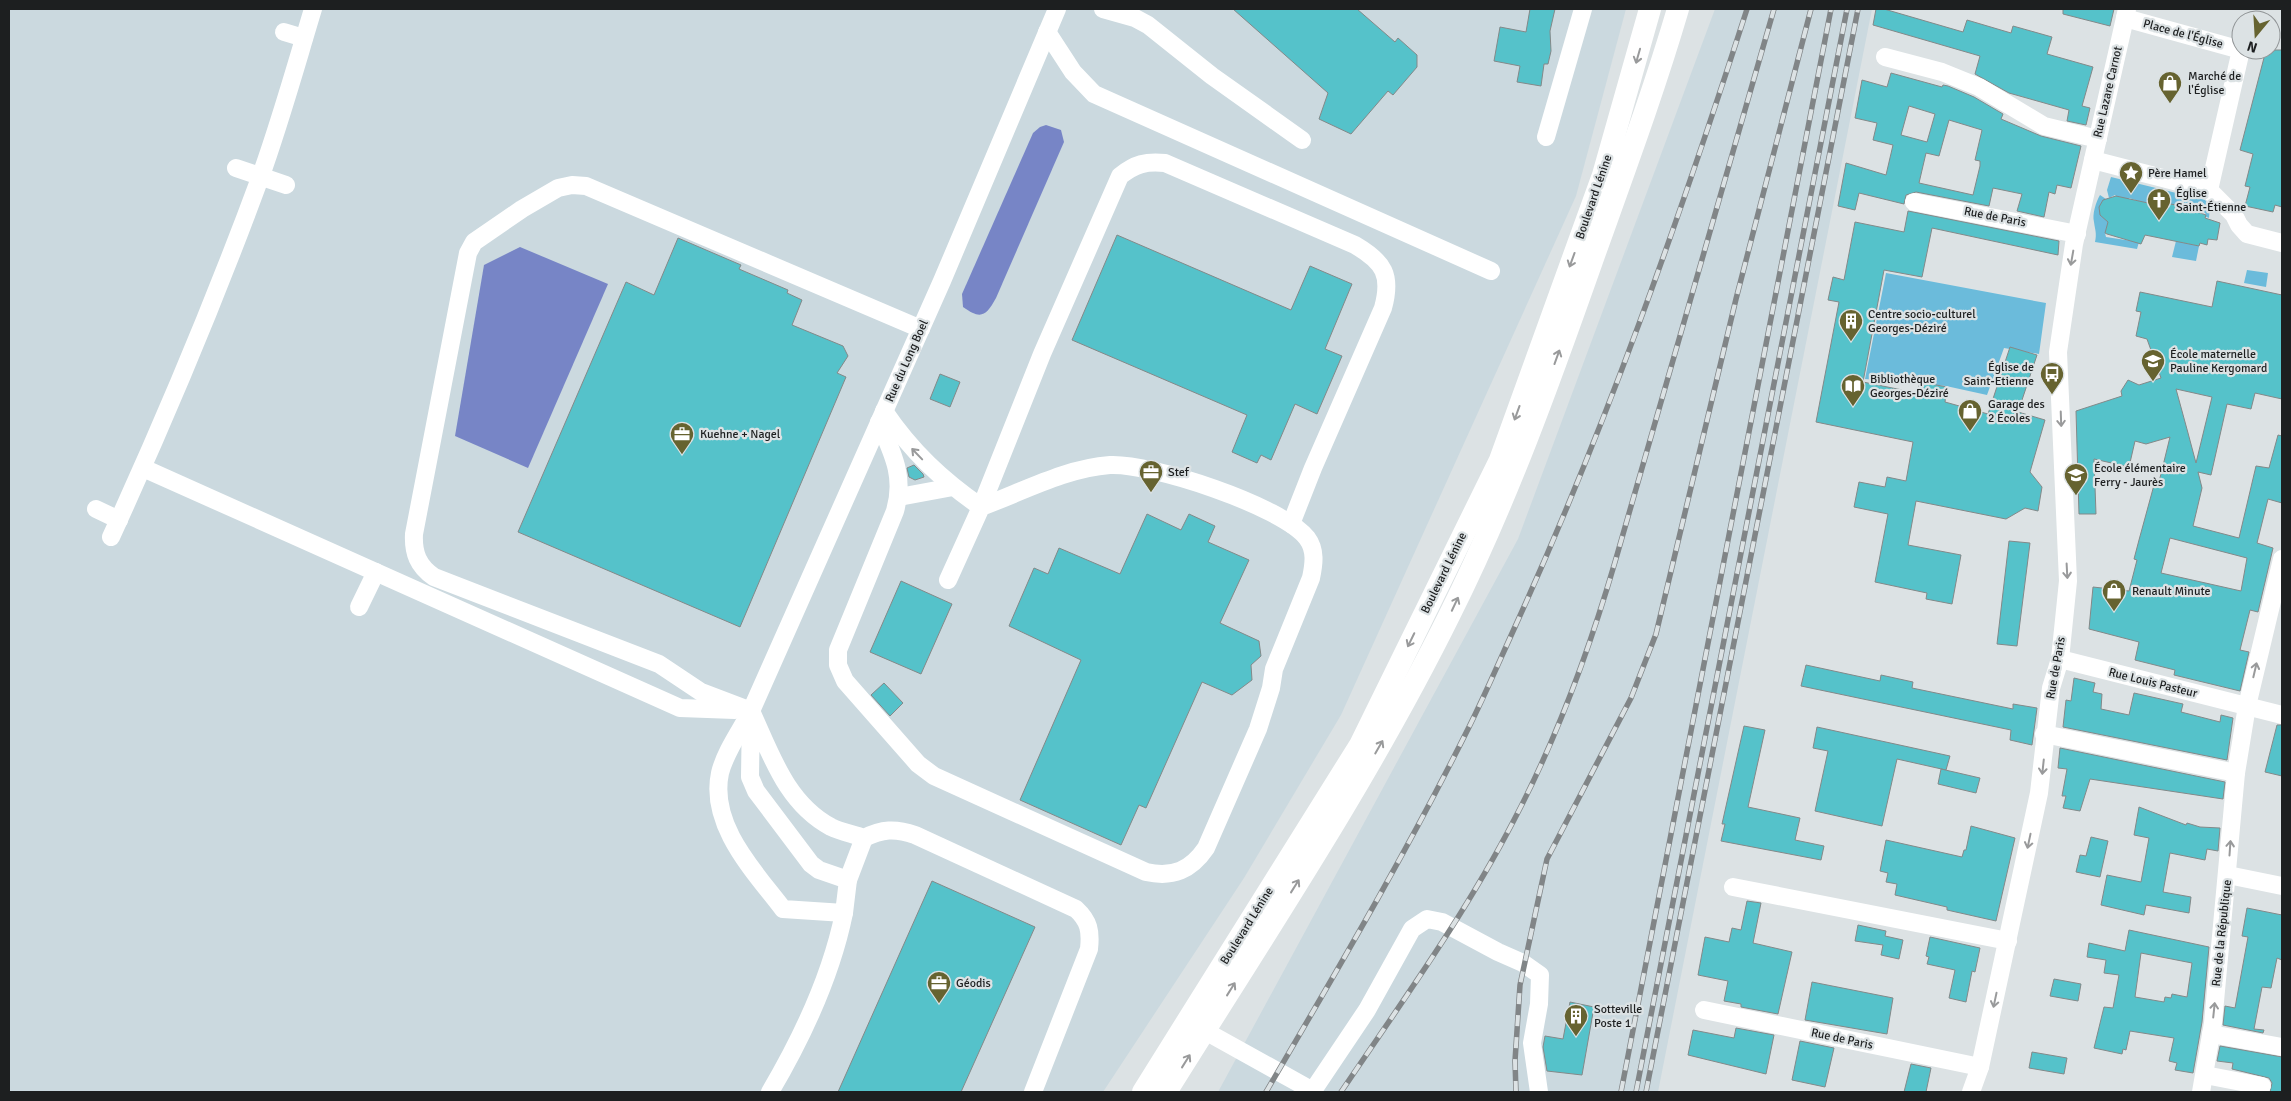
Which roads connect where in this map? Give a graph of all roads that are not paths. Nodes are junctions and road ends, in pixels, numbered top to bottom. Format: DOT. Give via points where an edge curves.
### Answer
graph roads {
  1 [pos="313,9"];
  2 [pos="1057,9"];
  3 [pos="1583,9"];
  4 [pos="1650,9"];
  5 [pos="1678,9"];
  6 [pos="1111,10"];
  7 [pos="2126,14"];
  8 [pos="284,32"];
  9 [pos="1047,32"];
  10 [pos="304,38"];
  11 [pos="2231,47"];
  12 [pos="1885,57"];
  13 [pos="2239,60"];
  14 [pos="1546,137"];
  15 [pos="2098,139"];
  16 [pos="1302,140"];
  17 [pos="236,168"];
  18 [pos="2091,168"];
  19 [pos="261,176"];
  20 [pos="286,185"];
  21 [pos="2209,190"];
  22 [pos="1914,202"];
  23 [pos="2077,234"];
  24 [pos="2282,243"];
  25 [pos="1491,271"];
  26 [pos="921,329"];
  27 [pos="882,417"];
  28 [pos="143,468"];
  29 [pos="953,487"];
  30 [pos="899,497"];
  31 [pos="981,508"];
  32 [pos="96,509"];
  33 [pos="118,520"];
  34 [pos="1290,524"];
  35 [pos="111,537"];
  36 [pos="2282,559"];
  37 [pos="376,572"];
  38 [pos="2280,577"];
  39 [pos="948,580"];
  40 [pos="359,607"];
  41 [pos="2060,659"];
  42 [pos="2247,706"];
  43 [pos="751,711"];
  44 [pos="2282,715"];
  45 [pos="2044,734"];
  46 [pos="2236,773"];
  47 [pos="864,838"];
  48 [pos="2228,875"];
  49 [pos="848,880"];
  50 [pos="2282,886"];
  51 [pos="1733,887"];
  52 [pos="844,913"];
  53 [pos="2008,941"];
  54 [pos="1704,1010"];
  55 [pos="1205,1031"];
  56 [pos="2211,1034"];
  57 [pos="2282,1047"];
  58 [pos="1980,1068"];
  59 [pos="2205,1074"];
  60 [pos="2262,1086"];
  61 [pos="770,1092"];
  62 [pos="1033,1092"];
  63 [pos="1143,1092"];
  64 [pos="1166,1092"];
  65 [pos="1313,1092"];
  66 [pos="1539,1092"];
  67 [pos="1971,1092"];
  68 [pos="2201,1092"];
  1 -- 10 [label="street"];
  2 -- 9 [label="street, Rue du Long Boel"];
  3 -- 14 [label="street"];
  4 -- 63 [label="main road, Boulevard Lénine, one-way" via="1602,175 1500,460 1360,745"];
  55 -- 5 [label="main road, one-way" via="1405,701 1488,533 1518,464 1582,288"];
  6 -- 16 [label="street" via="1148,25 1212,76"];
  7 -- 11 [label="street, Place de l'Église"];
  7 -- 15 [label="street, Rue Lazare Carnot"];
  8 -- 10 [label="street"];
  9 -- 25 [label="street" via="1073,72 1094,94"];
  9 -- 26 [label="street, Rue du Long Boel"];
  10 -- 19 [label="street"];
  12 -- 15 [label="street" via="1942,72 1979,87 2044,126"];
  13 -- 21 [label="street, Place de l'Église"];
  15 -- 18 [label="street, Rue Lazare Carnot"];
  17 -- 19 [label="street"];
  18 -- 21 [label="street"];
  18 -- 23 [label="street, Rue de Paris"];
  19 -- 20 [label="street"];
  19 -- 28 [label="street" via="187,366"];
  21 -- 24 [label="street" via="2234,215 2247,234"];
  22 -- 23 [label="street, Rue de Paris"];
  23 -- 41 [label="street, Rue de Paris, one-way" via="2058,352 2068,581"];
  26 -- 27 [label="street, Rue du Long Boel"];
  26 -- 43 [label="street" via="586,186 558,188 474,242 468,253 414,534 417,560 434,577 659,664 701,692"];
  29 -- 27 [label="street, one-way"];
  27 -- 30 [label="street" via="897,470"];
  27 -- 43 [label="street, Rue du Long Boel"];
  28 -- 33 [label="street"];
  28 -- 37 [label="street"];
  29 -- 30 [label="street"];
  29 -- 31 [label="street"];
  30 -- 34 [label="street" via="838,650 838,665 845,682 918,764 934,776 1146,872 1160,875 1186,870 1198,860 1258,728 1274,669 1311,578 1314,562 1307,538"];
  31 -- 34 [label="street" via="1079,471 1111,465 1144,469 1219,490"];
  31 -- 34 [label="street" via="1042,354 1120,176 1150,161 1184,170 1355,245 1381,265 1386,277 1388,291 1383,308"];
  31 -- 39 [label="street"];
  32 -- 33 [label="street"];
  33 -- 35 [label="street"];
  36 -- 38 [label="street, Rue de la République"];
  37 -- 40 [label="street"];
  37 -- 43 [label="street" via="680,708"];
  42 -- 38 [label="street, Rue de la République, one-way"];
  41 -- 42 [label="street, Rue Louis Pasteur"];
  41 -- 45 [label="street, Rue de Paris" via="2051,688"];
  42 -- 44 [label="street, Rue Louis Pasteur"];
  42 -- 46 [label="street, Rue de la République"];
  43 -- 47 [label="street" via="793,795 821,821"];
  43 -- 49 [label="street" via="750,777 756,791 811,864"];
  43 -- 52 [label="street, Rue du Long Boel" via="720,773 722,807 728,831 736,847 783,909"];
  45 -- 46 [label="street"];
  45 -- 53 [label="street, Rue de Paris, one-way" via="2044,764 2039,793"];
  48 -- 46 [label="street, Rue de la République, one-way"];
  47 -- 49 [label="street"];
  47 -- 62 [label="street" via="890,830 915,834 1076,910 1086,918 1091,934 1089,949"];
  48 -- 50 [label="street"];
  56 -- 48 [label="street, Rue de la République, one-way"];
  49 -- 52 [label="street"];
  51 -- 53 [label="street"];
  52 -- 61 [label="street" via="827,977 792,1054"];
  53 -- 58 [label="street, Rue de Paris, one-way"];
  54 -- 58 [label="street, Rue de Paris"];
  64 -- 55 [label="main road, one-way"];
  55 -- 65 [label="street"];
  56 -- 57 [label="street"];
  56 -- 59 [label="street, Rue de la République"];
  58 -- 67 [label="street, Rue de Paris"];
  59 -- 60 [label="street"];
  59 -- 68 [label="street, Rue de la République"];
  65 -- 66 [label="street" via="1367,1010 1412,929 1427,920 1442,922 1540,975 1532,1043"];
}
